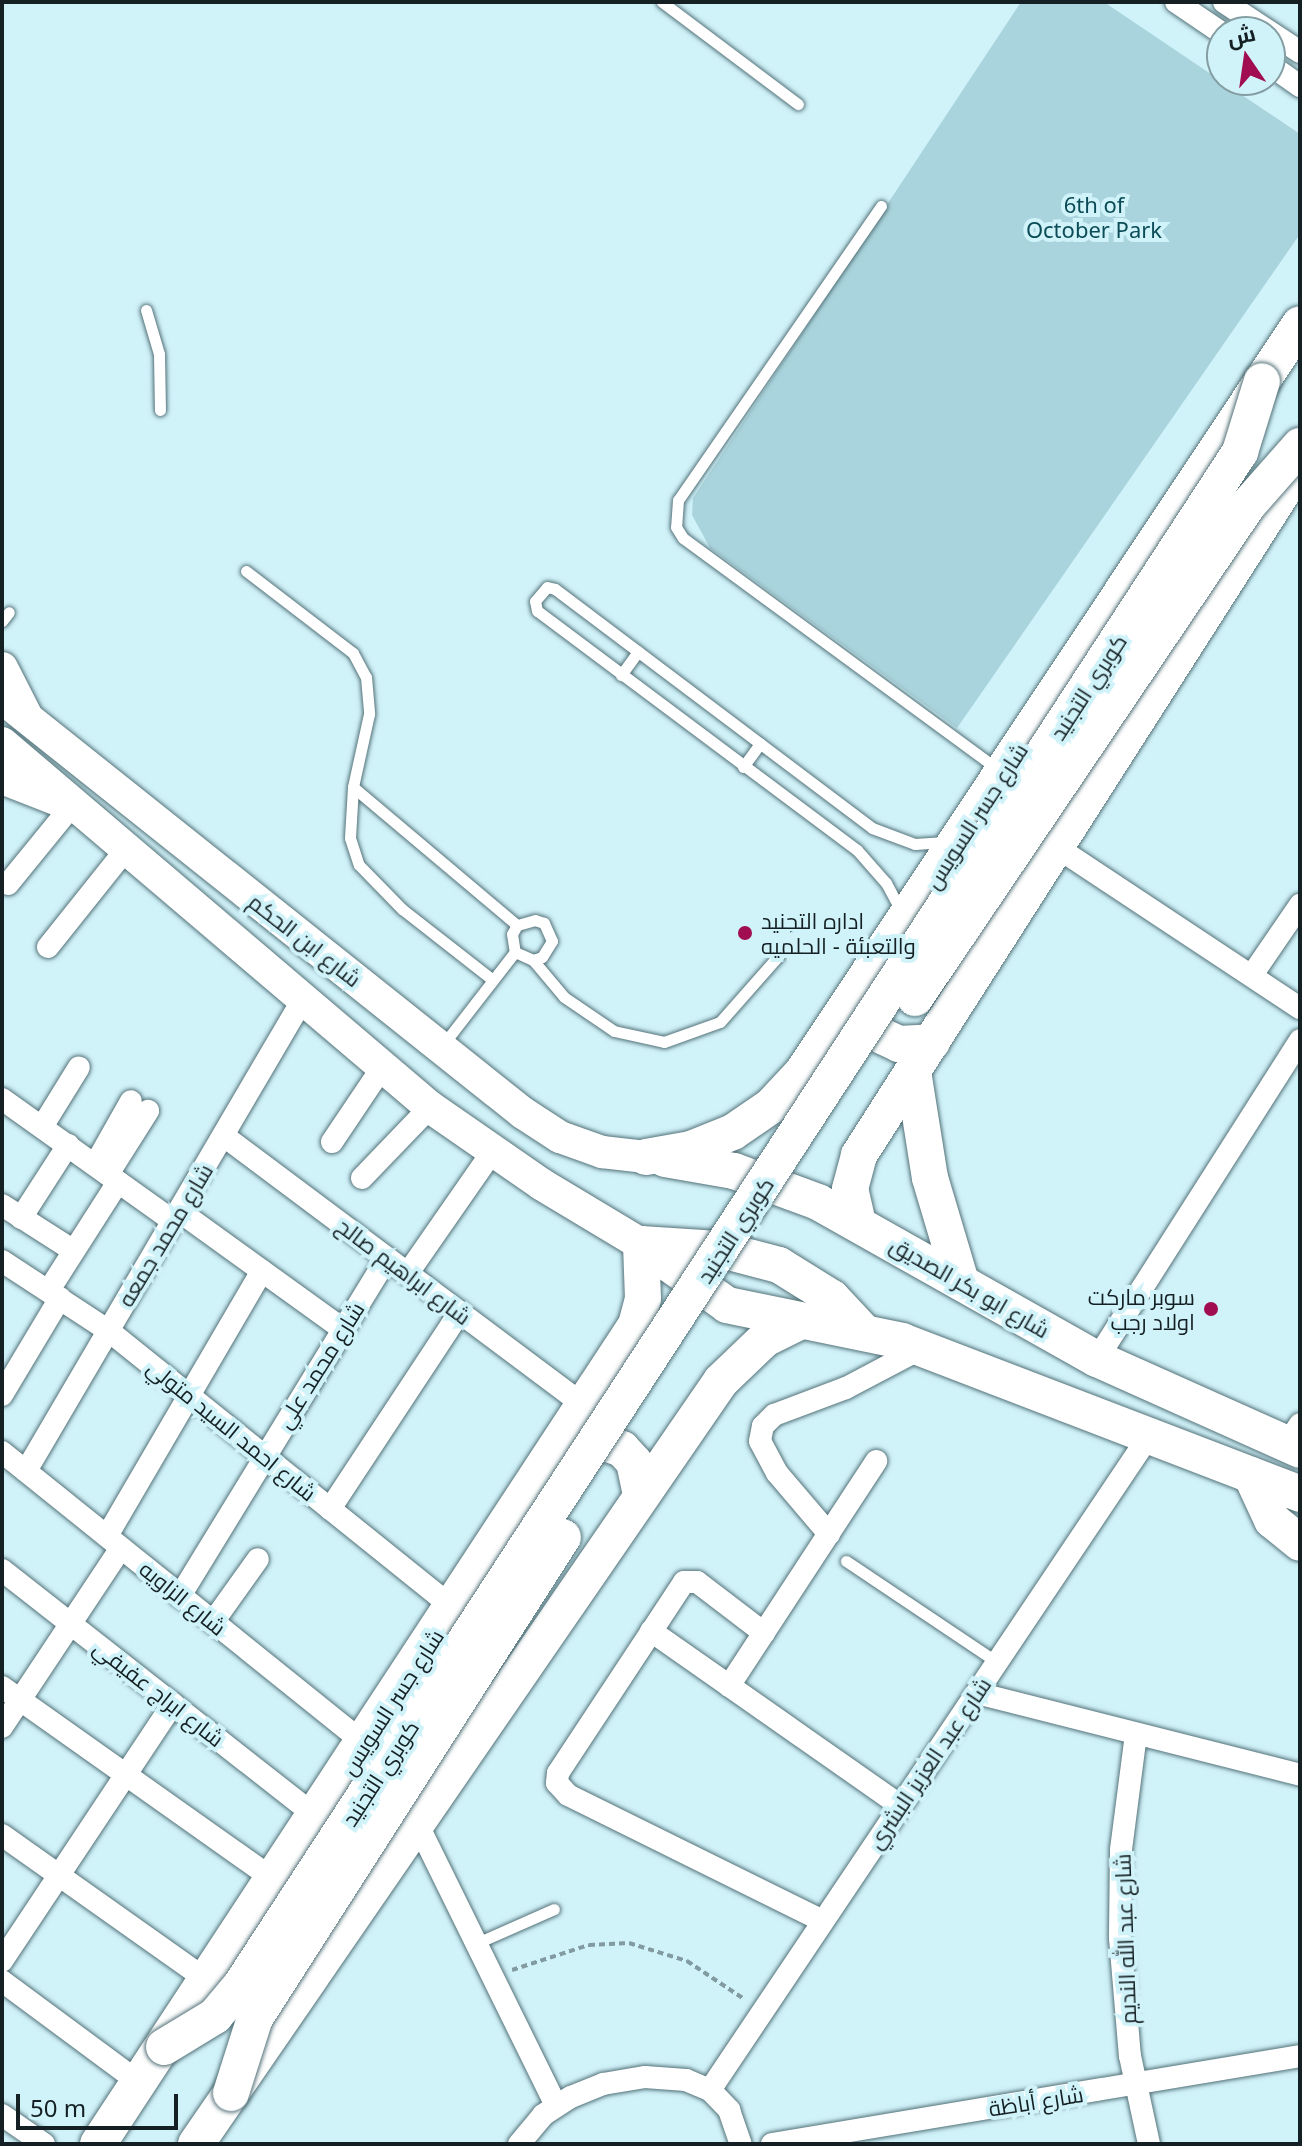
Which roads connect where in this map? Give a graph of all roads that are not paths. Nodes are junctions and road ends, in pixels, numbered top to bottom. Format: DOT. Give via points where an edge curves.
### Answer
graph roads {
  1 [pos="662,2"];
  2 [pos="1176,2"];
  3 [pos="1224,2"];
  4 [pos="1206,22"];
  5 [pos="1300,52"];
  6 [pos="798,104"];
  7 [pos="881,206"];
  8 [pos="146,310"];
  9 [pos="1300,324"];
  10 [pos="1262,381"];
  11 [pos="160,410"];
  12 [pos="1300,446"];
  13 [pos="1300,465"];
  14 [pos="246,571"];
  15 [pos="638,652"];
  16 [pos="2,668"];
  17 [pos="621,675"];
  18 [pos="2,698"];
  19 [pos="28,720"];
  20 [pos="2,743"];
  21 [pos="760,744"];
  22 [pos="743,767"];
  23 [pos="1004,775"];
  24 [pos="2,778"];
  25 [pos="353,787"];
  26 [pos="74,803"];
  27 [pos="961,838"];
  28 [pos="127,848"];
  29 [pos="1058,848"];
  30 [pos="8,884"];
  31 [pos="1300,905"];
  32 [pos="906,922"];
  33 [pos="517,925"];
  34 [pos="48,947"];
  35 [pos="515,952"];
  36 [pos="779,955"];
  37 [pos="533,960"];
  38 [pos="1252,975"];
  39 [pos="493,980"];
  40 [pos="858,997"];
  41 [pos="303,999"];
  42 [pos="1300,1008"];
  43 [pos="1300,1040"];
  44 [pos="440,1048"];
  45 [pos="923,1057"];
  46 [pos="383,1066"];
  47 [pos="79,1067"];
  48 [pos="3,1103"];
  49 [pos="139,1106"];
  50 [pos="430,1107"];
  51 [pos="42,1127"];
  52 [pos="224,1136"];
  53 [pos="332,1142"];
  54 [pos="68,1145"];
  55 [pos="492,1152"];
  56 [pos="646,1157"];
  57 [pos="107,1174"];
  58 [pos="362,1178"];
  59 [pos="2,1205"];
  60 [pos="176,1216"];
  61 [pos="21,1218"];
  62 [pos="858,1223"];
  63 [pos="641,1244"];
  64 [pos="74,1251"];
  65 [pos="387,1258"];
  66 [pos="2,1261"];
  67 [pos="262,1271"];
  68 [pos="408,1273"];
  69 [pos="961,1282"];
  70 [pos="54,1294"];
  71 [pos="460,1312"];
  72 [pos="801,1321"];
  73 [pos="341,1328"];
  74 [pos="861,1329"];
  75 [pos="109,1331"];
  76 [pos="922,1348"];
  77 [pos="1097,1359"];
  78 [pos="2,1395"];
  79 [pos="189,1395"];
  80 [pos="585,1406"];
  81 [pos="1149,1436"];
  82 [pos="1296,1438"];
  83 [pos="558,1448"];
  84 [pos="2,1452"];
  85 [pos="264,1456"];
  86 [pos="876,1461"];
  87 [pos="26,1471"];
  88 [pos="1278,1486"];
  89 [pos="641,1496"];
  90 [pos="330,1509"];
  91 [pos="829,1534"];
  92 [pos="114,1542"];
  93 [pos="1300,1543"];
  94 [pos="258,1559"];
  95 [pos="846,1561"];
  96 [pos="2,1570"];
  97 [pos="180,1596"];
  98 [pos="454,1608"];
  99 [pos="213,1622"];
  100 [pos="71,1624"];
  101 [pos="651,1631"];
  102 [pos="764,1633"];
  103 [pos="997,1662"];
  104 [pos="729,1686"];
  105 [pos="11,1693"];
  106 [pos="977,1693"];
  107 [pos="173,1704"];
  108 [pos="2,1727"];
  109 [pos="1136,1734"];
  110 [pos="365,1744"];
  111 [pos="126,1774"];
  112 [pos="1300,1775"];
  113 [pos="901,1806"];
  114 [pos="317,1817"];
  115 [pos="416,1821"];
  116 [pos="2,1835"];
  117 [pos="59,1875"];
  118 [pos="275,1880"];
  119 [pos="554,1909"];
  120 [pos="823,1921"];
  121 [pos="477,1943"];
  122 [pos="2,1961"];
  123 [pos="2,1981"];
  124 [pos="208,1981"];
  125 [pos="164,2047"];
  126 [pos="1300,2056"];
  127 [pos="140,2083"];
  128 [pos="1135,2085"];
  129 [pos="710,2090"];
  130 [pos="231,2093"];
  131 [pos="556,2105"];
  132 [pos="2,2115"];
  133 [pos="876,2136"];
  134 [pos="44,2144"];
  135 [pos="98,2144"];
  136 [pos="196,2144"];
  137 [pos="519,2144"];
  138 [pos="741,2144"];
  139 [pos="772,2144"];
  140 [pos="1149,2144"];
  1 -- 6 [label="lane"];
  2 -- 4 [label="street"];
  3 -- 5 [label="street"];
  7 -- 23 [label="lane" via="678,500 676,527 683,538"];
  8 -- 11 [label="lane" via="159,354"];
  9 -- 10 [label="main road, شارع جسر السويس"];
  10 -- 23 [label="main road, شارع جسر السويس"];
  10 -- 125 [label="main road, كوبري التجنيد, bridge" via="1240,452 241,1985 199,2029"];
  12 -- 130 [label="main road, كوبري التجنيد, bridge" via="1248,505 900,1021 593,1491 255,2018"];
  13 -- 29 [label="main road"];
  14 -- 25 [label="lane" via="353,653 366,677 369,714"];
  15 -- 17 [label="lane"];
  15 -- 17 [label="lane" via="555,589 547,587 535,601 537,611"];
  15 -- 21 [label="lane"];
  16 -- 19 [label="main road, شارع ابن الحكم"];
  17 -- 22 [label="lane"];
  18 -- 19 [label="main road"];
  19 -- 44 [label="main road, شارع ابن الحكم"];
  20 -- 26 [label="main road"];
  21 -- 22 [label="lane"];
  21 -- 27 [label="lane" via="892,838 927,844"];
  22 -- 32 [label="lane" via="872,865"];
  23 -- 27 [label="main road, شارع جسر السويس"];
  24 -- 26 [label="main road, شارع ابن الحكم" via="51,801"];
  25 -- 33 [label="lane"];
  25 -- 39 [label="lane" via="350,838 359,865 402,909"];
  26 -- 28 [label="main road, شارع ابن الحكم"];
  26 -- 30 [label="street"];
  27 -- 32 [label="main road, شارع جسر السويس"];
  28 -- 34 [label="street"];
  28 -- 41 [label="main road, شارع ابن الحكم"];
  29 -- 38 [label="street"];
  29 -- 45 [label="main road"];
  31 -- 38 [label="street"];
  32 -- 40 [label="main road, شارع جسر السويس"];
  33 -- 35 [label="lane" via="512,934"];
  33 -- 37 [label="lane" via="535,920 550,931 549,950"];
  35 -- 37 [label="lane"];
  35 -- 39 [label="lane"];
  36 -- 37 [label="lane" via="720,1022 664,1042 614,1031 564,997"];
  38 -- 42 [label="street"];
  39 -- 44 [label="lane"];
  40 -- 45 [label="main road" via="862,1013 884,1037"];
  40 -- 56 [label="main road, شارع جسر السويس" via="771,1106 733,1132 691,1149"];
  41 -- 46 [label="main road, شارع ابن الحكم"];
  41 -- 52 [label="street, شارع محمد جمعه"];
  43 -- 77 [label="street"];
  44 -- 56 [label="main road, شارع ابن الحكم" via="560,1137 602,1152"];
  45 -- 62 [label="main road" via="853,1171 851,1198"];
  45 -- 69 [label="main road" via="930,1178"];
  46 -- 50 [label="main road, شارع ابن الحكم"];
  46 -- 53 [label="street"];
  47 -- 51 [label="street"];
  48 -- 51 [label="street"];
  49 -- 57 [label="street"];
  50 -- 55 [label="main road, شارع ابن الحكم"];
  50 -- 58 [label="street"];
  51 -- 54 [label="street"];
  52 -- 60 [label="street, شارع محمد جمعه"];
  52 -- 65 [label="street, شارع ابراهيم صالح"];
  54 -- 57 [label="street"];
  54 -- 61 [label="street"];
  55 -- 63 [label="main road, شارع ابن الحكم"];
  55 -- 68 [label="street"];
  56 -- 62 [label="main road, شارع ابو بكر الصديق" via="720,1168 777,1185"];
  57 -- 60 [label="street"];
  57 -- 64 [label="street"];
  59 -- 61 [label="street"];
  60 -- 67 [label="street"];
  60 -- 75 [label="street, شارع محمد جمعه"];
  61 -- 64 [label="street"];
  62 -- 69 [label="main road, شارع ابو بكر الصديق"];
  63 -- 72 [label="main road" via="719,1301 764,1317"];
  63 -- 74 [label="main road" via="760,1257 816,1286"];
  63 -- 80 [label="main road, شارع جسر السويس" via="643,1299 636,1325"];
  64 -- 70 [label="street"];
  65 -- 68 [label="street, شارع ابراهيم صالح"];
  65 -- 73 [label="street, شارع محمد علي"];
  66 -- 70 [label="street, شارع احمد السيد متولي"];
  67 -- 73 [label="street"];
  67 -- 79 [label="street"];
  68 -- 71 [label="street, شارع ابراهيم صالح"];
  69 -- 77 [label="main road, شارع ابو بكر الصديق"];
  70 -- 75 [label="street, شارع احمد السيد متولي"];
  70 -- 78 [label="street"];
  71 -- 80 [label="street, شارع ابراهيم صالح"];
  71 -- 90 [label="street"];
  72 -- 74 [label="main road"];
  72 -- 89 [label="main road" via="765,1339 734,1365"];
  73 -- 85 [label="street, شارع محمد علي"];
  74 -- 76 [label="main road"];
  75 -- 79 [label="street, شارع احمد السيد متولي"];
  75 -- 87 [label="street, شارع محمد جمعه"];
  76 -- 81 [label="main road"];
  76 -- 91 [label="street" via="846,1388 774,1415 763,1426 760,1441 777,1473"];
  77 -- 82 [label="main road, شارع ابو بكر الصديق"];
  79 -- 85 [label="street, شارع احمد السيد متولي"];
  79 -- 92 [label="street"];
  80 -- 83 [label="main road, شارع جسر السويس"];
  81 -- 88 [label="main road"];
  81 -- 103 [label="street, شارع عبد العزيز البشري"];
  83 -- 89 [label="main road" via="573,1440 607,1441 634,1462"];
  83 -- 98 [label="main road, شارع جسر السويس"];
  84 -- 87 [label="street, شارع الزاويه"];
  85 -- 90 [label="street, شارع احمد السيد متولي"];
  85 -- 97 [label="street, شارع محمد علي"];
  86 -- 91 [label="street"];
  87 -- 92 [label="street, شارع الزاويه"];
  88 -- 93 [label="main road" via="1272,1520"];
  89 -- 115 [label="main road"];
  90 -- 98 [label="street, شارع احمد السيد متولي"];
  91 -- 102 [label="street"];
  92 -- 97 [label="street, شارع الزاويه"];
  92 -- 100 [label="street"];
  94 -- 99 [label="street"];
  95 -- 103 [label="lane"];
  96 -- 100 [label="street, شارع ابراج عفيفي"];
  97 -- 99 [label="street, شارع الزاويه"];
  98 -- 110 [label="main road, شارع جسر السويس"];
  99 -- 110 [label="street, شارع الزاويه"];
  100 -- 105 [label="street"];
  100 -- 107 [label="street, شارع ابراج عفيفي"];
  101 -- 102 [label="street" via="681,1584 691,1580"];
  101 -- 104 [label="street"];
  101 -- 120 [label="street" via="558,1773 560,1788"];
  102 -- 104 [label="street"];
  103 -- 106 [label="street, شارع عبد العزيز البشري"];
  104 -- 113 [label="street"];
  105 -- 108 [label="street"];
  105 -- 111 [label="street"];
  106 -- 109 [label="street"];
  106 -- 113 [label="street, شارع عبد العزيز البشري"];
  107 -- 111 [label="street"];
  107 -- 114 [label="street, شارع ابراج عفيفي"];
  109 -- 112 [label="street"];
  109 -- 128 [label="street, شارع عبد الله النديم" via="1119,1909"];
  110 -- 114 [label="main road, شارع جسر السويس"];
  111 -- 117 [label="street"];
  111 -- 118 [label="street"];
  113 -- 120 [label="street, شارع عبد العزيز البشري"];
  114 -- 118 [label="main road, شارع جسر السويس"];
  115 -- 121 [label="street"];
  115 -- 130 [label="main road"];
  116 -- 117 [label="street"];
  117 -- 122 [label="street"];
  117 -- 124 [label="street"];
  118 -- 124 [label="main road, شارع جسر السويس"];
  119 -- 121 [label="lane"];
  120 -- 129 [label="street, شارع عبد العزيز البشري"];
  121 -- 131 [label="street"];
  123 -- 127 [label="street"];
  124 -- 125 [label="main road, شارع جسر السويس"];
  125 -- 127 [label="main road, شارع جسر السويس"];
  126 -- 128 [label="street, شارع أباظة"];
  127 -- 135 [label="main road, شارع جسر السويس"];
  128 -- 133 [label="street, شارع أباظة"];
  128 -- 140 [label="street, شارع عبد الله النديم"];
  129 -- 131 [label="street" via="686,2080 637,2078 603,2084"];
  129 -- 138 [label="street" via="729,2110"];
  130 -- 136 [label="main road"];
  131 -- 137 [label="street"];
  132 -- 134 [label="street"];
  133 -- 139 [label="street, شارع أباظة"];
}
